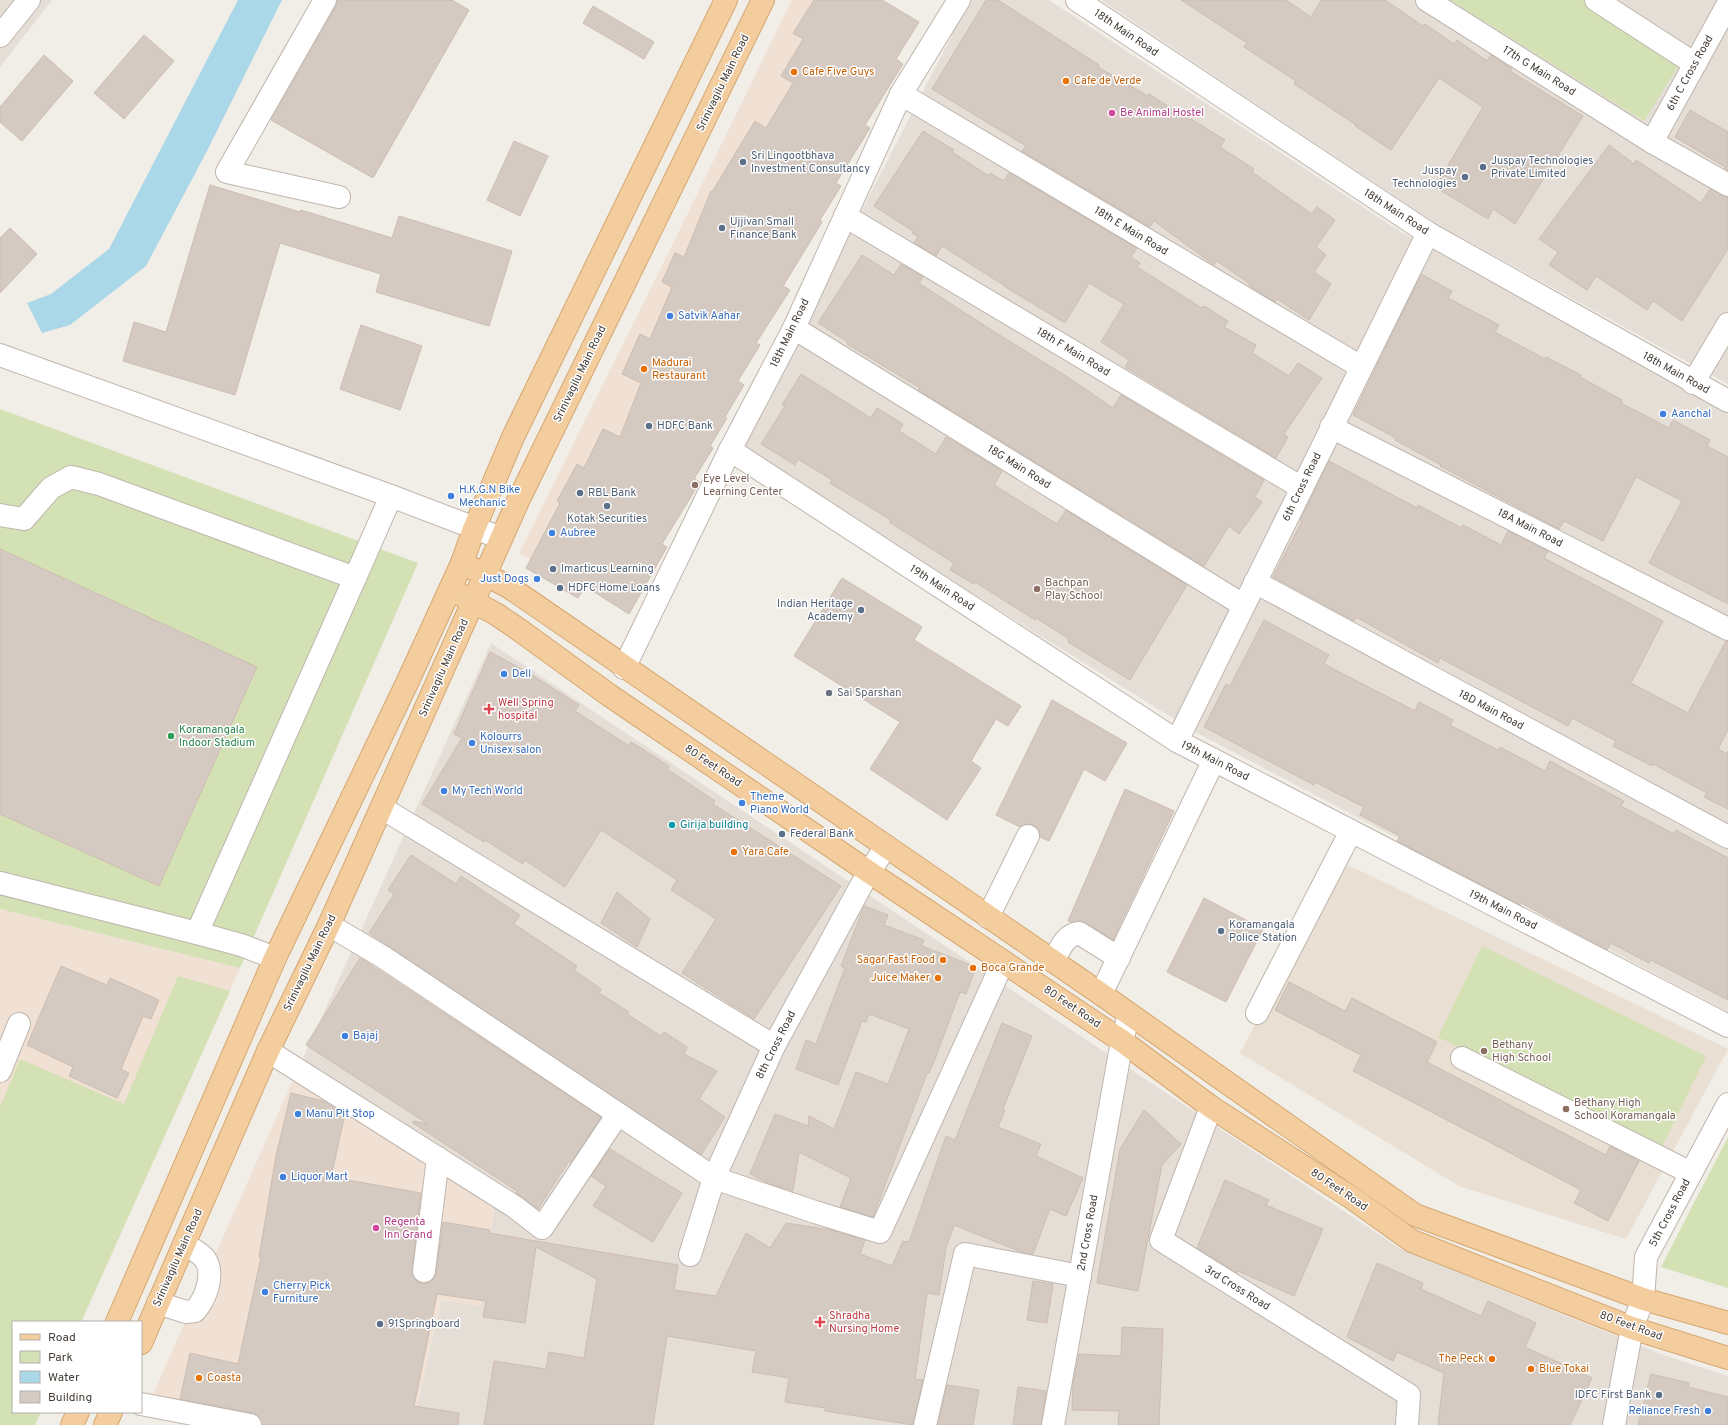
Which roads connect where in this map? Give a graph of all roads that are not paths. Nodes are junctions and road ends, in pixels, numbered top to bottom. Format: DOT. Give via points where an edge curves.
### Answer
graph roads {
  1 [pos="29,0"];
  2 [pos="325,0"];
  3 [pos="726,0"];
  4 [pos="763,0"];
  5 [pos="959,0"];
  6 [pos="1077,0"];
  7 [pos="1427,0"];
  8 [pos="1596,0"];
  9 [pos="1728,4"];
  10 [pos="0,36"];
  11 [pos="1695,64"];
  12 [pos="901,94"];
  13 [pos="1652,142"];
  14 [pos="1728,185"];
  15 [pos="339,196"];
  16 [pos="845,216"];
  17 [pos="1428,233"];
  18 [pos="1728,324"];
  19 [pos="794,328"];
  20 [pos="0,355"];
  21 [pos="1361,368"];
  22 [pos="1693,383"];
  23 [pos="1728,401"];
  24 [pos="1331,427"];
  25 [pos="730,450"];
  26 [pos="1302,488"];
  27 [pos="391,496"];
  28 [pos="0,515"];
  29 [pos="474,529"];
  30 [pos="501,538"];
  31 [pos="462,563"];
  32 [pos="486,574"];
  33 [pos="355,578"];
  34 [pos="1254,582"];
  35 [pos="450,589"];
  36 [pos="473,602"];
  37 [pos="1243,605"];
  38 [pos="1728,629"];
  39 [pos="624,668"];
  40 [pos="1177,741"];
  41 [pos="1214,760"];
  42 [pos="382,808"];
  43 [pos="1351,831"];
  44 [pos="1028,836"];
  45 [pos="1728,837"];
  46 [pos="886,846"];
  47 [pos="869,873"];
  48 [pos="0,883"];
  49 [pos="988,917"];
  50 [pos="329,925"];
  51 [pos="197,933"];
  52 [pos="275,958"];
  53 [pos="1119,958"];
  54 [pos="1053,961"];
  55 [pos="1003,962"];
  56 [pos="1101,994"];
  57 [pos="1257,1013"];
  58 [pos="1129,1014"];
  59 [pos="19,1024"];
  60 [pos="1728,1026"];
  61 [pos="1122,1041"];
  62 [pos="774,1046"];
  63 [pos="268,1051"];
  64 [pos="1462,1058"];
  65 [pos="0,1070"];
  66 [pos="1728,1104"];
  67 [pos="1211,1106"];
  68 [pos="618,1114"];
  69 [pos="438,1158"];
  70 [pos="1691,1173"];
  71 [pos="714,1178"];
  72 [pos="184,1244"];
  73 [pos="690,1255"];
  74 [pos="424,1271"];
  75 [pos="1080,1276"];
  76 [pos="1643,1299"];
  77 [pos="158,1303"];
  78 [pos="117,1321"];
  79 [pos="1728,1323"];
  80 [pos="1632,1328"];
  81 [pos="142,1341"];
  82 [pos="1728,1358"];
  83 [pos="142,1404"];
  84 [pos="78,1413"];
  85 [pos="111,1413"];
  86 [pos="72,1425"];
  87 [pos="105,1425"];
  88 [pos="250,1425"];
  89 [pos="925,1425"];
  90 [pos="1053,1425"];
  91 [pos="1407,1425"];
  92 [pos="1614,1425"];
  1 -- 10 [label="street"];
  2 -- 15 [label="street" via="227,172"];
  3 -- 29 [label="main road" via="513,437"];
  4 -- 30 [label="main road, Srinivagilu Main Road"];
  5 -- 12 [label="street, 18th Main Road"];
  6 -- 17 [label="street, 18th Main Road"];
  7 -- 13 [label="street, 17th G Main Road"];
  8 -- 11 [label="street"];
  9 -- 11 [label="street, 6th C Cross Road"];
  11 -- 13 [label="street, 6th C Cross Road"];
  12 -- 16 [label="street, 18th Main Road"];
  12 -- 21 [label="street, 18th E Main Road"];
  13 -- 14 [label="street, 17th G Main Road"];
  16 -- 19 [label="street, 18th Main Road"];
  16 -- 26 [label="street, 18th F Main Road"];
  17 -- 21 [label="street, 6th Cross Road"];
  17 -- 22 [label="street, 18th Main Road"];
  18 -- 22 [label="street"];
  19 -- 25 [label="street, 18th Main Road"];
  19 -- 37 [label="street, 18G Main Road"];
  20 -- 27 [label="street"];
  21 -- 24 [label="street, 6th Cross Road"];
  22 -- 23 [label="street, 18th Main Road"];
  24 -- 26 [label="street, 6th Cross Road"];
  24 -- 38 [label="street, 18A Main Road"];
  25 -- 39 [label="street, 18th Main Road"];
  25 -- 40 [label="street, 19th Main Road"];
  26 -- 34 [label="street, 6th Cross Road"];
  27 -- 29 [label="street"];
  27 -- 33 [label="street"];
  28 -- 33 [label="street" via="24,519 52,488 71,477 106,487"];
  29 -- 30 [label="street"];
  29 -- 31 [label="main road"];
  30 -- 32 [label="main road, Srinivagilu Main Road"];
  31 -- 32 [label="main road, 80 Feet Road"];
  31 -- 35 [label="main road"];
  32 -- 36 [label="main road, Srinivagilu Main Road"];
  32 -- 39 [label="main road, 80 Feet Road" via="509,587"];
  33 -- 51 [label="street"];
  34 -- 37 [label="street, 6th Cross Road"];
  34 -- 45 [label="street, 18D Main Road"];
  35 -- 36 [label="main road, 80 Feet Road"];
  35 -- 52 [label="main road"];
  36 -- 42 [label="main road, Srinivagilu Main Road"];
  36 -- 47 [label="main road, 80 Feet Road" via="518,629 609,695"];
  37 -- 40 [label="street, 6th Cross Road"];
  39 -- 46 [label="main road, 80 Feet Road"];
  40 -- 41 [label="street, 19th Main Road"];
  41 -- 43 [label="street, 19th Main Road"];
  41 -- 53 [label="street"];
  42 -- 50 [label="main road, Srinivagilu Main Road"];
  42 -- 62 [label="street"];
  43 -- 57 [label="street"];
  43 -- 60 [label="street, 19th Main Road"];
  44 -- 49 [label="street"];
  46 -- 47 [label="street, 8th Cross Road"];
  46 -- 49 [label="main road, 80 Feet Road"];
  47 -- 55 [label="main road, 80 Feet Road"];
  47 -- 62 [label="street, 8th Cross Road"];
  48 -- 51 [label="street"];
  49 -- 54 [label="main road, 80 Feet Road"];
  50 -- 63 [label="main road, Srinivagilu Main Road"];
  50 -- 68 [label="street" via="383,957"];
  51 -- 52 [label="street" via="241,945"];
  52 -- 78 [label="main road"];
  53 -- 54 [label="street" via="1079,933 1072,934 1064,941"];
  53 -- 56 [label="street"];
  54 -- 56 [label="main road, 80 Feet Road"];
  55 -- 61 [label="main road, 80 Feet Road"];
  55 -- 71 [label="street" via="880,1232"];
  56 -- 58 [label="main road, 80 Feet Road"];
  58 -- 61 [label="street, 2nd Cross Road"];
  58 -- 76 [label="main road, 80 Feet Road" via="1416,1216"];
  59 -- 65 [label="street"];
  61 -- 67 [label="main road, 80 Feet Road"];
  61 -- 75 [label="street, 2nd Cross Road"];
  62 -- 71 [label="street, 8th Cross Road"];
  63 -- 69 [label="street"];
  63 -- 72 [label="main road, Srinivagilu Main Road"];
  64 -- 70 [label="street"];
  66 -- 70 [label="street, 5th Cross Road"];
  67 -- 80 [label="main road, 80 Feet Road" via="1352,1198 1412,1241"];
  67 -- 91 [label="street, 3rd Cross Road" via="1161,1240 1409,1395"];
  68 -- 69 [label="street" via="542,1228 515,1207"];
  68 -- 71 [label="street"];
  69 -- 74 [label="street"];
  70 -- 76 [label="street, 5th Cross Road" via="1646,1257"];
  71 -- 73 [label="street, 8th Cross Road"];
  72 -- 77 [label="main road, Srinivagilu Main Road"];
  72 -- 77 [label="street" via="204,1258 210,1274 206,1292 195,1311 186,1312"];
  75 -- 89 [label="street" via="966,1254"];
  75 -- 90 [label="street, 2nd Cross Road"];
  76 -- 79 [label="main road, 80 Feet Road"];
  76 -- 80 [label="street, 5th Cross Road"];
  77 -- 81 [label="main road, Srinivagilu Main Road"];
  80 -- 82 [label="main road, 80 Feet Road"];
  80 -- 92 [label="street, 5th Cross Road"];
  83 -- 88 [label="street"];
  84 -- 86 [label="main road"];
  85 -- 87 [label="main road"];
}
